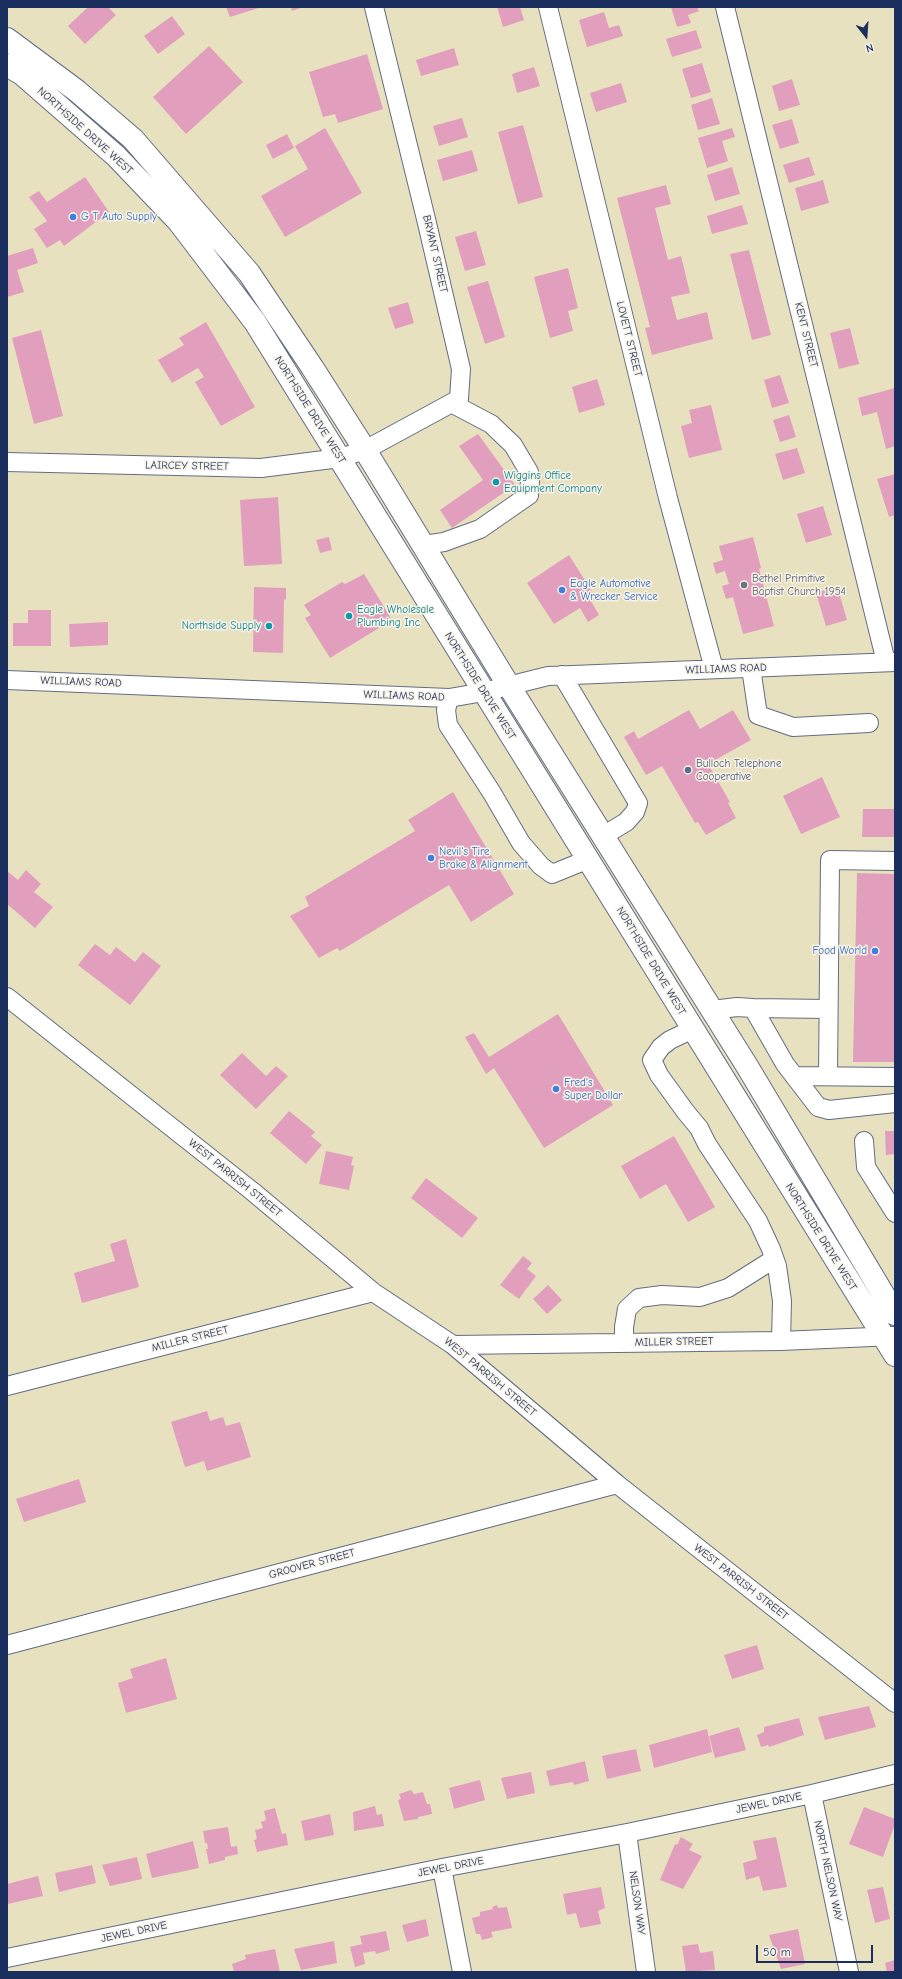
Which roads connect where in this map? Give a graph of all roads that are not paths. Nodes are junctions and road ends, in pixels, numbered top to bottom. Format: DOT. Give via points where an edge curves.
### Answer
graph roads {
  1 [pos="374,7"];
  2 [pos="548,7"];
  3 [pos="725,7"];
  4 [pos="7,39"];
  5 [pos="7,65"];
  6 [pos="453,404"];
  7 [pos="365,450"];
  8 [pos="340,458"];
  9 [pos="7,462"];
  10 [pos="424,545"];
  11 [pos="891,662"];
  12 [pos="751,668"];
  13 [pos="714,669"];
  14 [pos="562,675"];
  15 [pos="7,680"];
  16 [pos="509,686"];
  17 [pos="484,692"];
  18 [pos="449,698"];
  19 [pos="869,722"];
  20 [pos="603,836"];
  21 [pos="589,860"];
  22 [pos="895,861"];
  23 [pos="7,997"];
  24 [pos="753,1008"];
  25 [pos="828,1009"];
  26 [pos="712,1010"];
  27 [pos="693,1029"];
  28 [pos="794,1076"];
  29 [pos="828,1076"];
  30 [pos="895,1077"];
  31 [pos="895,1103"];
  32 [pos="864,1141"];
  33 [pos="895,1213"];
  34 [pos="774,1258"];
  35 [pos="373,1292"];
  36 [pos="895,1314"];
  37 [pos="889,1336"];
  38 [pos="781,1341"];
  39 [pos="624,1343"];
  40 [pos="453,1345"];
  41 [pos="895,1355"];
  42 [pos="7,1386"];
  43 [pos="617,1484"];
  44 [pos="7,1645"];
  45 [pos="895,1703"];
  46 [pos="895,1774"];
  47 [pos="812,1794"];
  48 [pos="627,1833"];
  49 [pos="442,1868"];
  50 [pos="7,1958"];
  51 [pos="462,1972"];
  52 [pos="646,1972"];
  53 [pos="849,1972"];
  1 -- 6 [label="street, BRYANT STREET" via="461,369 459,399"];
  2 -- 13 [label="street, LOVETT STREET" via="668,498"];
  3 -- 11 [label="street, KENT STREET"];
  4 -- 7 [label="main road, NORTHSIDE DRIVE WEST" via="77,91 133,139 249,273"];
  5 -- 8 [label="main road, NORTHSIDE DRIVE WEST" via="22,74 116,156 179,222 255,322"];
  6 -- 7 [label="street"];
  6 -- 10 [label="street" via="491,424 513,445 528,472 529,495 480,529 444,542"];
  7 -- 8 [label="street, LAIRCEY STREET"];
  7 -- 10 [label="main road, NORTHSIDE DRIVE WEST"];
  8 -- 9 [label="street, LAIRCEY STREET" via="261,468"];
  8 -- 17 [label="main road, NORTHSIDE DRIVE WEST"];
  10 -- 16 [label="main road, NORTHSIDE DRIVE WEST"];
  11 -- 12 [label="street, WILLIAMS ROAD"];
  12 -- 13 [label="street, WILLIAMS ROAD"];
  12 -- 19 [label="street" via="758,715 792,726"];
  13 -- 14 [label="street, WILLIAMS ROAD"];
  14 -- 16 [label="street, WILLIAMS ROAD"];
  14 -- 20 [label="street" via="638,803 635,812 626,822"];
  15 -- 18 [label="street, WILLIAMS ROAD"];
  16 -- 17 [label="street, WILLIAMS ROAD"];
  16 -- 20 [label="main road, NORTHSIDE DRIVE WEST"];
  17 -- 18 [label="street, WILLIAMS ROAD"];
  17 -- 21 [label="main road, NORTHSIDE DRIVE WEST"];
  18 -- 21 [label="street" via="446,710 448,725 521,843 541,866 552,874"];
  20 -- 26 [label="main road, NORTHSIDE DRIVE WEST"];
  21 -- 27 [label="main road, NORTHSIDE DRIVE WEST"];
  22 -- 25 [label="street" via="830,860"];
  23 -- 35 [label="street, WEST PARRISH STREET" via="252,1191"];
  24 -- 25 [label="street"];
  24 -- 26 [label="street"];
  24 -- 28 [label="street"];
  25 -- 29 [label="street"];
  26 -- 36 [label="main road, NORTHSIDE DRIVE WEST"];
  27 -- 34 [label="street" via="670,1040 661,1047 652,1060 659,1075 699,1128 758,1221"];
  27 -- 37 [label="main road, NORTHSIDE DRIVE WEST"];
  28 -- 29 [label="street"];
  28 -- 31 [label="street" via="818,1107 829,1110"];
  29 -- 30 [label="street"];
  32 -- 33 [label="street" via="866,1167"];
  34 -- 38 [label="street" via="782,1301"];
  34 -- 39 [label="street" via="728,1288 700,1298 662,1295 639,1298 627,1309"];
  35 -- 40 [label="street, WEST PARRISH STREET"];
  35 -- 42 [label="street, MILLER STREET"];
  37 -- 38 [label="street, MILLER STREET"];
  37 -- 41 [label="main road, NORTHSIDE DRIVE WEST"];
  38 -- 39 [label="street, MILLER STREET"];
  39 -- 40 [label="street, MILLER STREET"];
  40 -- 43 [label="street, WEST PARRISH STREET"];
  43 -- 44 [label="street, GROOVER STREET"];
  43 -- 45 [label="street, WEST PARRISH STREET"];
  46 -- 47 [label="street, JEWEL DRIVE"];
  47 -- 48 [label="street, JEWEL DRIVE"];
  47 -- 53 [label="street, NORTH NELSON WAY"];
  48 -- 49 [label="street, JEWEL DRIVE"];
  48 -- 52 [label="street, NELSON WAY"];
  49 -- 50 [label="street, JEWEL DRIVE"];
  49 -- 51 [label="street"];
}
